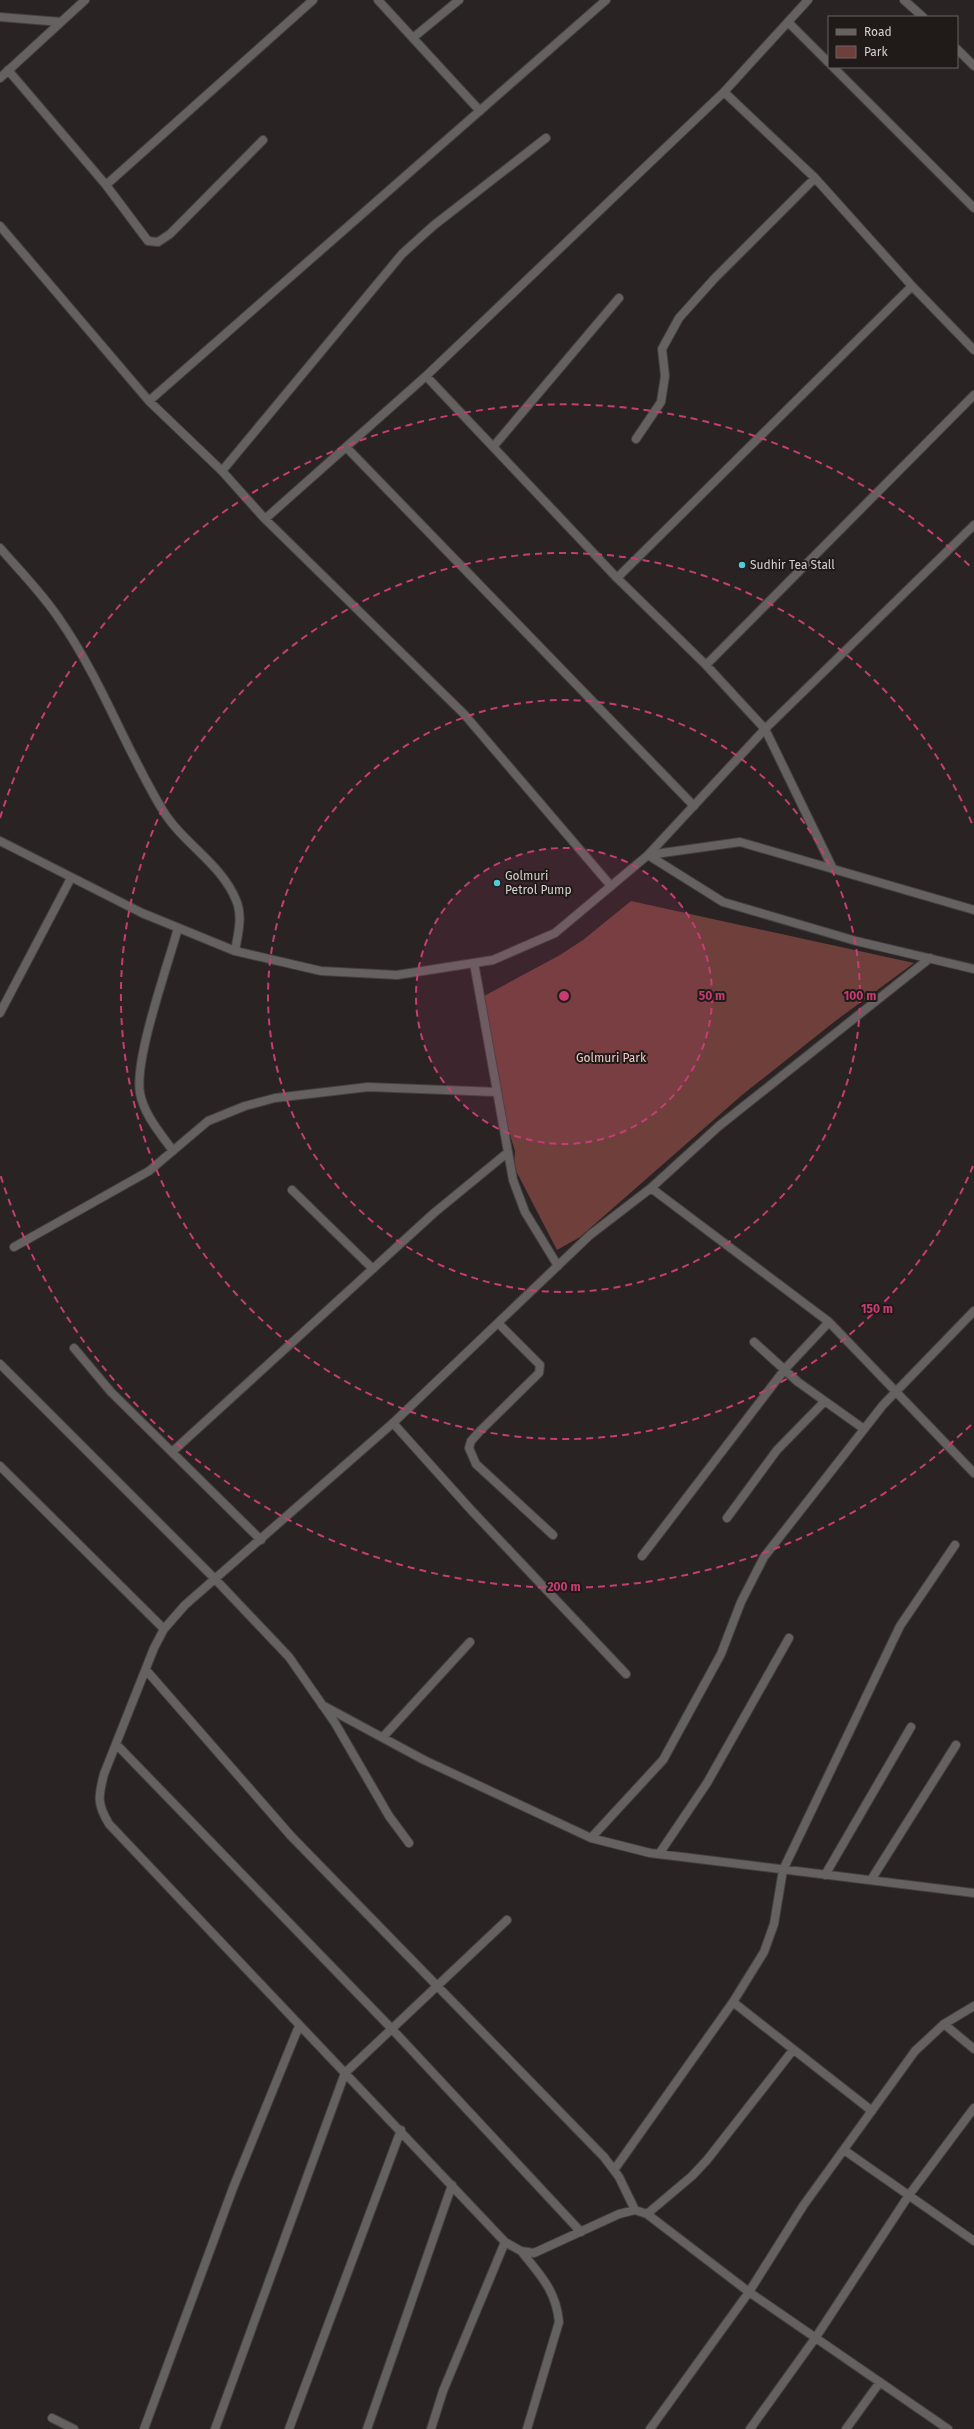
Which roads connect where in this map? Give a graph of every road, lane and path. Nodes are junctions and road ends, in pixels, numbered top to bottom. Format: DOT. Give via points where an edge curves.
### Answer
graph roads {
  1 [pos="85,0"];
  2 [pos="313,0"];
  3 [pos="378,0"];
  4 [pos="459,0"];
  5 [pos="606,0"];
  6 [pos="808,0"];
  7 [pos="904,0"];
  8 [pos="922,16"];
  9 [pos="0,17"];
  10 [pos="61,22"];
  11 [pos="788,22"];
  12 [pos="414,37"];
  13 [pos="958,51"];
  14 [pos="828,62"];
  15 [pos="974,66"];
  16 [pos="834,68"];
  17 [pos="8,70"];
  18 [pos="0,78"];
  19 [pos="724,92"];
  20 [pos="480,111"];
  21 [pos="546,138"];
  22 [pos="263,140"];
  23 [pos="814,178"];
  24 [pos="106,185"];
  25 [pos="974,208"];
  26 [pos="0,226"];
  27 [pos="912,286"];
  28 [pos="619,298"];
  29 [pos="974,350"];
  30 [pos="426,376"];
  31 [pos="974,395"];
  32 [pos="149,401"];
  33 [pos="636,438"];
  34 [pos="346,446"];
  35 [pos="493,447"];
  36 [pos="222,472"];
  37 [pos="265,519"];
  38 [pos="974,525"];
  39 [pos="0,548"];
  40 [pos="617,578"];
  41 [pos="706,665"];
  42 [pos="765,729"];
  43 [pos="694,806"];
  44 [pos="0,841"];
  45 [pos="648,855"];
  46 [pos="833,869"];
  47 [pos="71,878"];
  48 [pos="611,886"];
  49 [pos="974,910"];
  50 [pos="178,928"];
  51 [pos="235,950"];
  52 [pos="930,958"];
  53 [pos="474,963"];
  54 [pos="974,968"];
  55 [pos="0,1013"];
  56 [pos="497,1092"];
  57 [pos="173,1151"];
  58 [pos="507,1153"];
  59 [pos="651,1188"];
  60 [pos="292,1190"];
  61 [pos="14,1247"];
  62 [pos="558,1266"];
  63 [pos="373,1269"];
  64 [pos="974,1311"];
  65 [pos="829,1322"];
  66 [pos="499,1324"];
  67 [pos="754,1342"];
  68 [pos="74,1348"];
  69 [pos="0,1364"];
  70 [pos="785,1369"];
  71 [pos="895,1390"];
  72 [pos="824,1402"];
  73 [pos="393,1423"];
  74 [pos="864,1429"];
  75 [pos="172,1452"];
  76 [pos="0,1466"];
  77 [pos="974,1473"];
  78 [pos="727,1518"];
  79 [pos="553,1535"];
  80 [pos="261,1540"];
  81 [pos="955,1544"];
  82 [pos="642,1556"];
  83 [pos="216,1580"];
  84 [pos="164,1629"];
  85 [pos="789,1638"];
  86 [pos="470,1642"];
  87 [pos="146,1670"];
  88 [pos="626,1674"];
  89 [pos="322,1705"];
  90 [pos="911,1727"];
  91 [pos="382,1737"];
  92 [pos="116,1744"];
  93 [pos="956,1745"];
  94 [pos="591,1838"];
  95 [pos="409,1843"];
  96 [pos="659,1854"];
  97 [pos="783,1870"];
  98 [pos="825,1875"];
  99 [pos="871,1880"];
  100 [pos="974,1893"];
  101 [pos="507,1920"];
  102 [pos="438,1985"];
  103 [pos="733,2002"];
  104 [pos="974,2006"];
  105 [pos="944,2024"];
  106 [pos="299,2026"];
  107 [pos="392,2029"];
  108 [pos="974,2049"];
  109 [pos="793,2050"];
  110 [pos="345,2073"];
  111 [pos="974,2108"];
  112 [pos="872,2111"];
  113 [pos="401,2130"];
  114 [pos="844,2150"];
  115 [pos="614,2170"];
  116 [pos="452,2185"];
  117 [pos="909,2195"];
  118 [pos="635,2210"];
  119 [pos="647,2214"];
  120 [pos="581,2232"];
  121 [pos="974,2241"];
  122 [pos="505,2242"];
  123 [pos="521,2251"];
  124 [pos="749,2292"];
  125 [pos="816,2337"];
  126 [pos="880,2382"];
  127 [pos="52,2418"];
  128 [pos="74,2429"];
  129 [pos="144,2429"];
  130 [pos="215,2429"];
  131 [pos="289,2429"];
  132 [pos="367,2429"];
  133 [pos="431,2429"];
  134 [pos="527,2429"];
  135 [pos="650,2429"];
  136 [pos="750,2429"];
  137 [pos="846,2429"];
  138 [pos="948,2429"];
  1 -- 10 [label="street"];
  2 -- 24 [label="street"];
  3 -- 12 [label="street"];
  4 -- 12 [label="street"];
  5 -- 20 [label="street"];
  6 -- 11 [label="street"];
  7 -- 8 [label="street"];
  9 -- 10 [label="street"];
  10 -- 17 [label="street"];
  11 -- 14 [label="street"];
  11 -- 19 [label="street"];
  12 -- 20 [label="street"];
  13 -- 15 [label="street"];
  16 -- 25 [label="street"];
  17 -- 18 [label="street"];
  17 -- 24 [label="street"];
  19 -- 23 [label="street"];
  19 -- 30 [label="street"];
  20 -- 32 [label="street"];
  21 -- 36 [label="street" via="433,226 402,254"];
  22 -- 24 [label="street" via="170,234 158,242 148,241"];
  23 -- 27 [label="street"];
  23 -- 33 [label="street" via="679,318 662,349 666,376 661,402"];
  26 -- 32 [label="street"];
  27 -- 29 [label="street"];
  27 -- 40 [label="street"];
  28 -- 35 [label="street"];
  30 -- 34 [label="street"];
  30 -- 35 [label="street"];
  31 -- 41 [label="street"];
  32 -- 36 [label="street"];
  34 -- 37 [label="street"];
  34 -- 43 [label="street"];
  35 -- 40 [label="street"];
  36 -- 37 [label="street"];
  37 -- 48 [label="street" via="464,714"];
  38 -- 42 [label="street"];
  39 -- 51 [label="street" via="60,619 162,810 223,877 237,901 240,922"];
  40 -- 41 [label="street"];
  41 -- 42 [label="street"];
  42 -- 43 [label="street"];
  42 -- 46 [label="street"];
  43 -- 45 [label="street"];
  44 -- 47 [label="street"];
  45 -- 46 [label="street" via="740,842"];
  45 -- 48 [label="street"];
  45 -- 52 [label="street" via="723,902 856,941"];
  46 -- 49 [label="street"];
  47 -- 50 [label="street"];
  47 -- 55 [label="street"];
  48 -- 53 [label="street" via="555,933 493,960"];
  50 -- 51 [label="street"];
  50 -- 57 [label="street" via="148,1036 140,1077 140,1093 145,1106"];
  51 -- 53 [label="street" via="321,971 397,975"];
  52 -- 54 [label="street"];
  52 -- 59 [label="street" via="719,1126"];
  53 -- 56 [label="street"];
  56 -- 57 [label="street" via="368,1087 275,1098 238,1108 208,1121"];
  56 -- 58 [label="street"];
  57 -- 61 [label="street" via="136,1180"];
  58 -- 62 [label="street" via="513,1180 525,1212"];
  58 -- 63 [label="street" via="434,1213"];
  59 -- 62 [label="street" via="590,1235"];
  59 -- 65 [label="street"];
  60 -- 63 [label="street"];
  62 -- 66 [label="street"];
  63 -- 75 [label="street"];
  64 -- 71 [label="street"];
  65 -- 70 [label="street"];
  65 -- 71 [label="street"];
  66 -- 73 [label="street"];
  66 -- 79 [label="street" via="534,1356 540,1365 539,1373 480,1431 471,1441 469,1448 476,1464"];
  67 -- 70 [label="street"];
  68 -- 75 [label="street" via="111,1392"];
  69 -- 83 [label="street"];
  70 -- 72 [label="street"];
  70 -- 82 [label="street"];
  71 -- 74 [label="street"];
  71 -- 77 [label="street"];
  72 -- 74 [label="street"];
  72 -- 78 [label="street" via="777,1450"];
  73 -- 80 [label="street"];
  73 -- 88 [label="street"];
  74 -- 94 [label="street" via="764,1557 741,1602 721,1654 663,1760"];
  75 -- 80 [label="street"];
  76 -- 84 [label="street"];
  80 -- 83 [label="street"];
  81 -- 97 [label="street" via="900,1626"];
  83 -- 84 [label="street" via="185,1605"];
  83 -- 89 [label="street" via="289,1657"];
  84 -- 87 [label="street"];
  85 -- 96 [label="street" via="707,1783"];
  86 -- 91 [label="street"];
  87 -- 92 [label="street"];
  87 -- 102 [label="street" via="291,1836"];
  89 -- 91 [label="street"];
  89 -- 95 [label="street" via="389,1816"];
  90 -- 98 [label="street"];
  91 -- 94 [label="street" via="424,1760"];
  92 -- 106 [label="street" via="98,1795 101,1810 110,1824"];
  92 -- 107 [label="street"];
  93 -- 99 [label="street"];
  94 -- 96 [label="street"];
  96 -- 97 [label="street"];
  97 -- 98 [label="street"];
  97 -- 103 [label="street" via="774,1924 764,1952"];
  98 -- 99 [label="street"];
  99 -- 100 [label="street"];
  101 -- 102 [label="street"];
  102 -- 107 [label="street"];
  102 -- 115 [label="street"];
  103 -- 109 [label="street"];
  103 -- 115 [label="street"];
  104 -- 105 [label="street"];
  105 -- 108 [label="street"];
  105 -- 112 [label="street" via="915,2051"];
  106 -- 110 [label="street"];
  106 -- 129 [label="street" via="233,2188"];
  107 -- 110 [label="street"];
  107 -- 120 [label="street"];
  109 -- 112 [label="street"];
  109 -- 119 [label="street" via="707,2160"];
  110 -- 113 [label="street"];
  110 -- 130 [label="street"];
  111 -- 117 [label="street"];
  112 -- 114 [label="street"];
  113 -- 116 [label="street"];
  113 -- 131 [label="street"];
  114 -- 117 [label="street"];
  114 -- 124 [label="street" via="802,2206"];
  115 -- 118 [label="street"];
  116 -- 122 [label="street"];
  116 -- 132 [label="street"];
  117 -- 121 [label="street"];
  117 -- 125 [label="street"];
  118 -- 119 [label="street"];
  118 -- 120 [label="street"];
  119 -- 124 [label="street"];
  120 -- 123 [label="street" via="547,2248 534,2252"];
  122 -- 123 [label="street"];
  122 -- 133 [label="street" via="443,2390"];
  123 -- 134 [label="street" via="549,2286 557,2305 559,2322"];
  124 -- 125 [label="street"];
  124 -- 135 [label="street"];
  125 -- 126 [label="street"];
  125 -- 136 [label="street"];
  126 -- 137 [label="street"];
  126 -- 138 [label="street"];
  127 -- 128 [label="street"];
}
